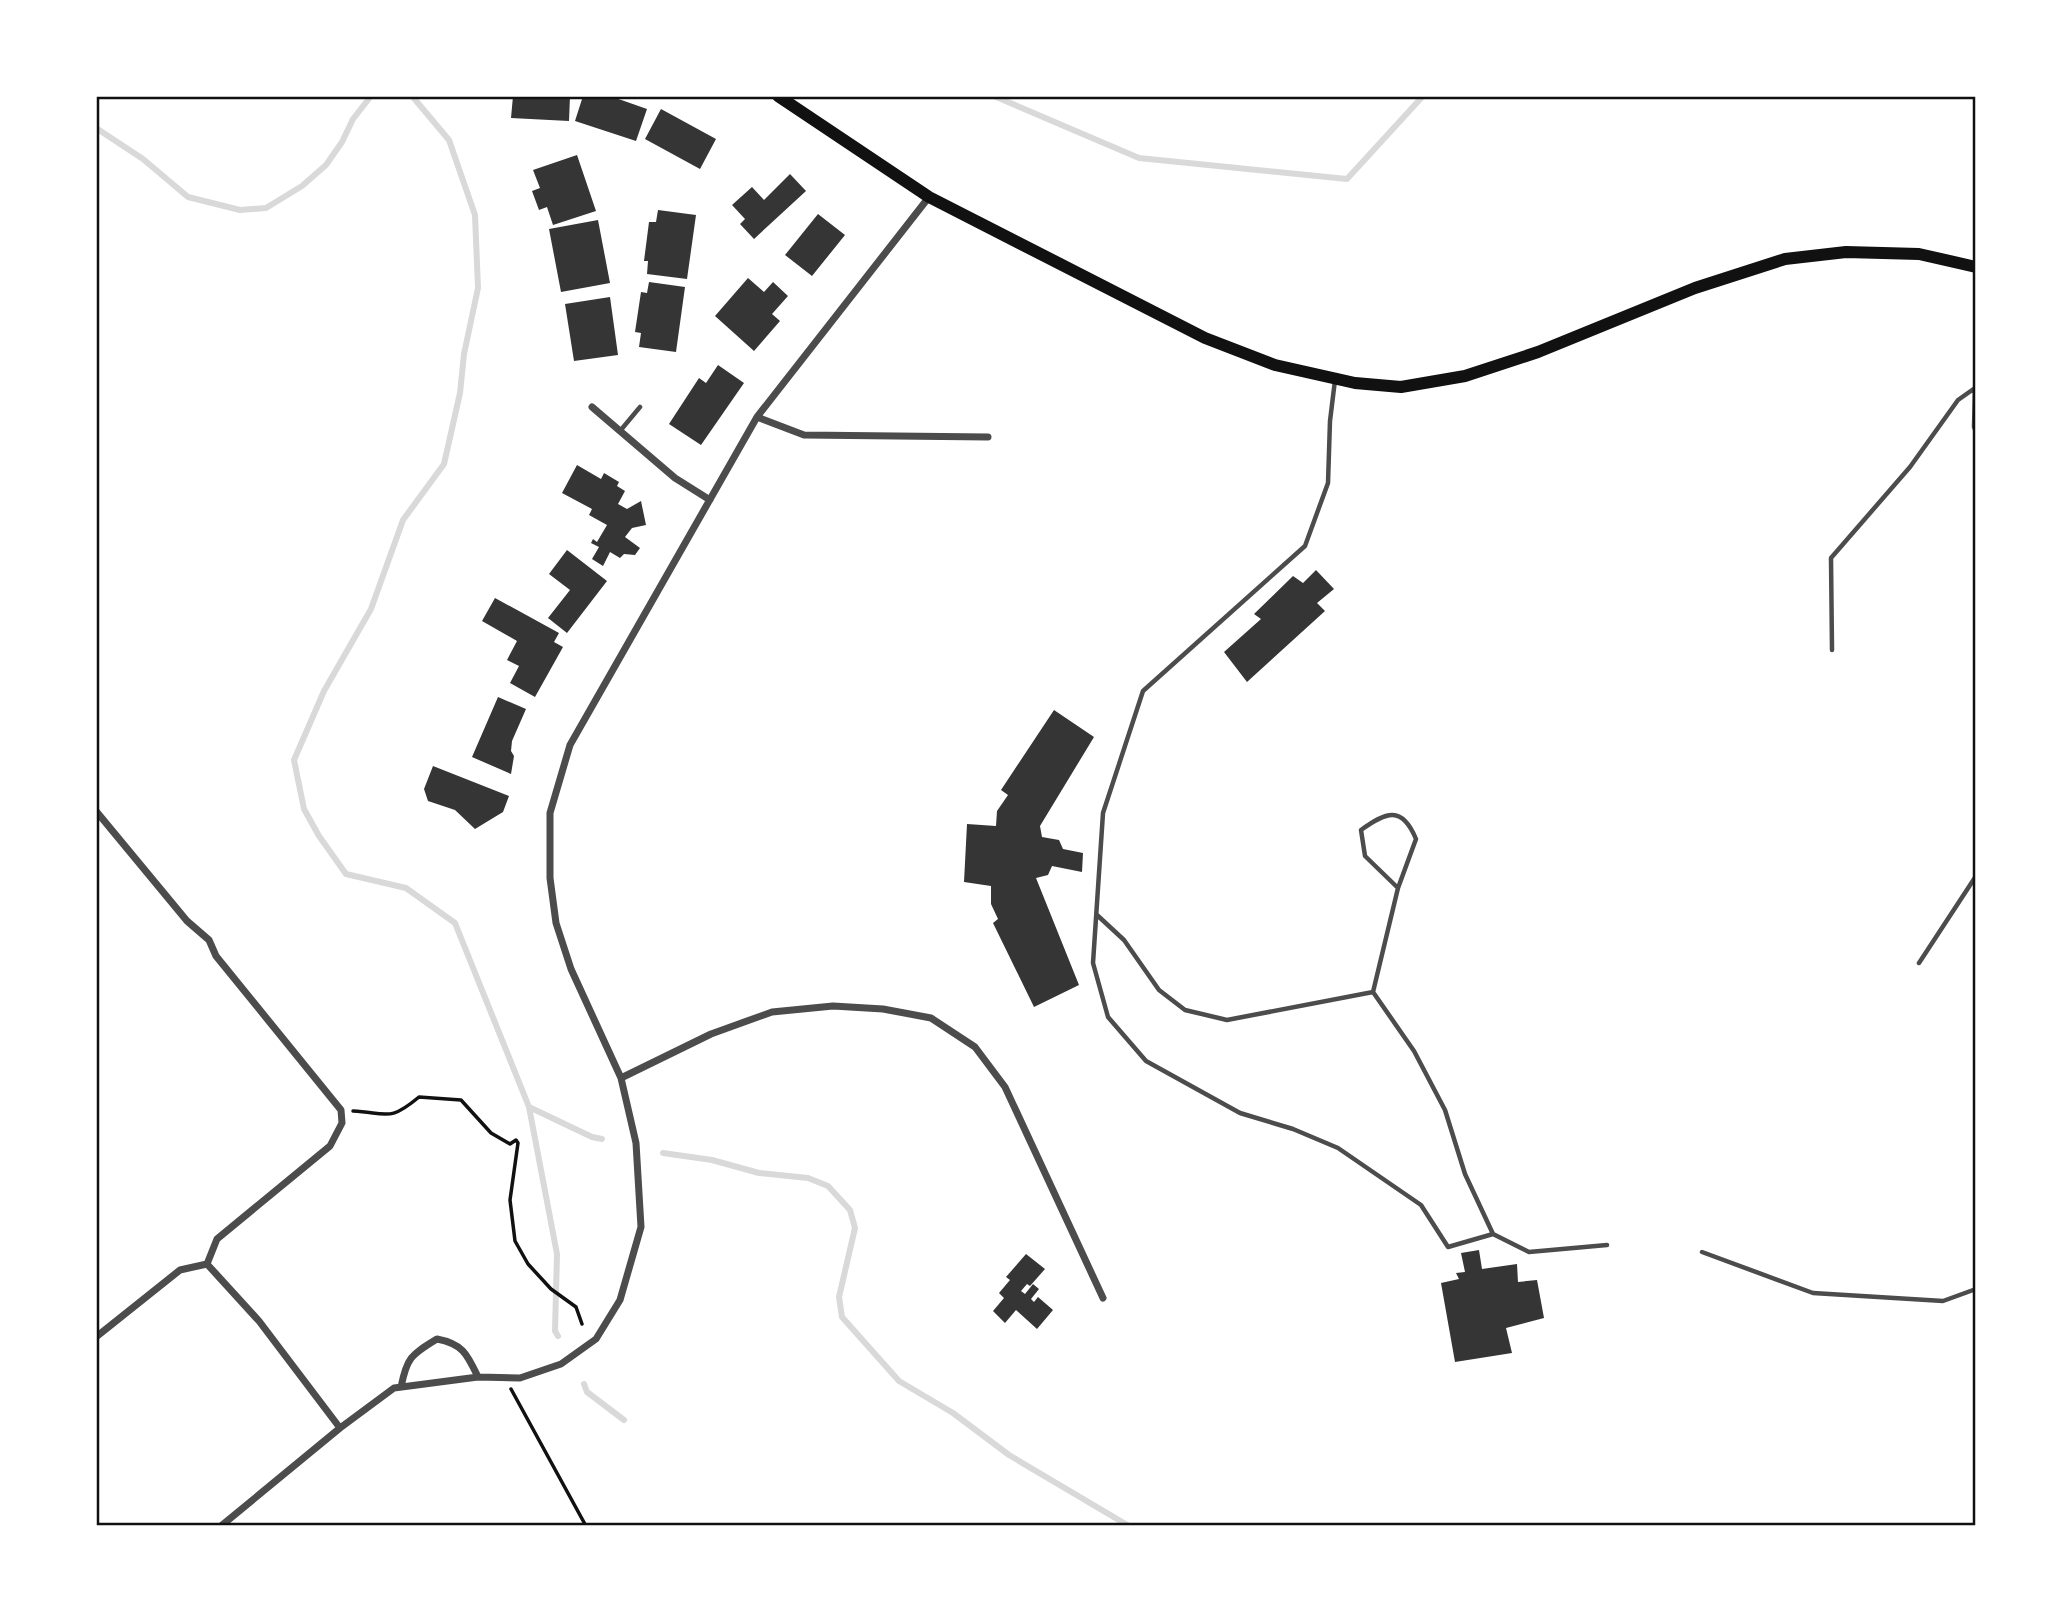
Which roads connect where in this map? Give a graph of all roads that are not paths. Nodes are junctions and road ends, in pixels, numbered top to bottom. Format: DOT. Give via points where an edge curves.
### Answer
graph roads {
  1 [pos="778,96"];
  2 [pos="929,197"];
  3 [pos="1976,267"];
  4 [pos="1336,379"];
  5 [pos="1975,388"];
  6 [pos="592,407"];
  7 [pos="640,408"];
  8 [pos="757,417"];
  9 [pos="620,431"];
  10 [pos="1976,432"];
  11 [pos="988,437"];
  12 [pos="710,500"];
  13 [pos="1832,650"];
  14 [pos="96,811"];
  15 [pos="1976,877"];
  16 [pos="1398,888"];
  17 [pos="1096,914"];
  18 [pos="1919,963"];
  19 [pos="1373,992"];
  20 [pos="621,1078"];
  21 [pos="1493,1234"];
  22 [pos="1607,1245"];
  23 [pos="1702,1252"];
  24 [pos="207,1264"];
  25 [pos="1976,1289"];
  26 [pos="1103,1298"];
  27 [pos="96,1337"];
  28 [pos="478,1377"];
  29 [pos="401,1387"];
  30 [pos="340,1427"];
  31 [pos="221,1526"];
  1 -- 2 [label="main road"];
  2 -- 4 [label="main road" via="1205,338 1275,365"];
  2 -- 8 [label="street"];
  3 -- 4 [label="main road" via="1919,254 1846,252 1785,259 1695,288 1538,352 1465,376 1401,387"];
  4 -- 17 [label="lane" via="1328,483 1305,546 1143,691 1102,813"];
  5 -- 10 [label="lane"];
  5 -- 13 [label="lane" via="1958,400 1910,467 1830,558"];
  6 -- 9 [label="street"];
  7 -- 9 [label="lane"];
  8 -- 11 [label="street" via="804,435"];
  8 -- 12 [label="street"];
  9 -- 12 [label="street" via="675,478"];
  12 -- 20 [label="street" via="570,744 551,813 550,878 556,923"];
  14 -- 24 [label="street" via="187,921 209,940 216,956 341,1110 342,1123 330,1146 217,1239"];
  15 -- 18 [label="lane"];
  16 -- 16 [label="lane" via="1365,856 1361,830 1382,815 1397,816 1409,824 1416,839"];
  16 -- 19 [label="lane"];
  17 -- 19 [label="lane" via="1124,940 1159,990 1185,1010 1227,1020"];
  17 -- 21 [label="lane" via="1093,963 1108,1017 1146,1061 1240,1112 1338,1147 1421,1205 1448,1247"];
  19 -- 21 [label="lane" via="1414,1051 1446,1110 1465,1174"];
  20 -- 26 [label="street" via="711,1034 772,1012 833,1006 931,1018 975,1047 1005,1087"];
  20 -- 28 [label="street" via="636,1143 641,1227 620,1300 596,1339 561,1364 520,1378"];
  21 -- 22 [label="lane" via="1529,1252"];
  23 -- 25 [label="lane" via="1813,1293 1943,1301"];
  24 -- 27 [label="street" via="180,1270"];
  24 -- 30 [label="street" via="259,1321"];
  28 -- 29 [label="street"];
  28 -- 29 [label="street" via="468,1356 454,1343 437,1339 406,1363"];
  29 -- 30 [label="street"];
  30 -- 31 [label="street"];
}
